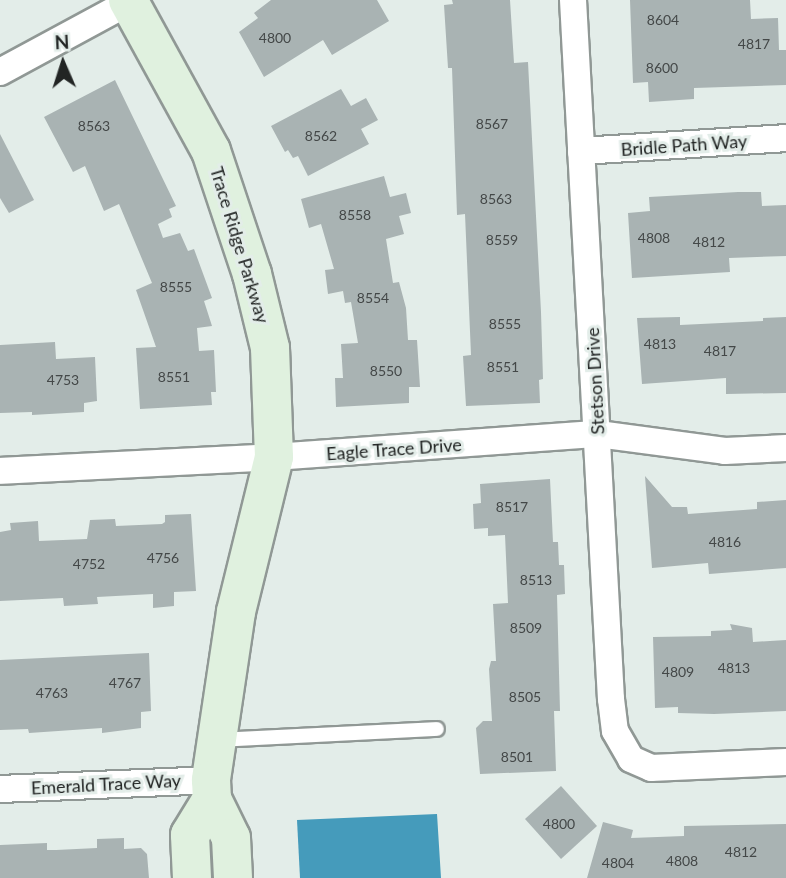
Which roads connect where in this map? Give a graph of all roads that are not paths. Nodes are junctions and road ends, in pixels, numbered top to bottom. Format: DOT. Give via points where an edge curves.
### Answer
graph roads {
  1 [pos="573,0"];
  2 [pos="130,1"];
  3 [pos="0,72"];
  4 [pos="786,138"];
  5 [pos="582,151"];
  6 [pos="598,435"];
  7 [pos="786,448"];
  8 [pos="274,457"];
  9 [pos="0,471"];
  10 [pos="437,729"];
  11 [pos="217,740"];
  12 [pos="786,762"];
  13 [pos="0,789"];
  14 [pos="212,790"];
  15 [pos="192,878"];
  16 [pos="233,878"];
  1 -- 5 [label="street, Stetson Drive"];
  2 -- 3 [label="street"];
  2 -- 8 [label="street, Trace Ridge Parkway" via="211,151 253,274 270,348"];
  4 -- 5 [label="street, Bridle Path Way"];
  5 -- 6 [label="street, Stetson Drive"];
  6 -- 7 [label="street, Eagle Trace Drive" via="725,451"];
  6 -- 8 [label="street, Eagle Trace Drive"];
  6 -- 12 [label="street, Stetson Drive" via="611,699 615,731 631,759 651,768"];
  8 -- 9 [label="street, Eagle Trace Drive"];
  8 -- 11 [label="street, Trace Ridge Parkway" via="236,612"];
  10 -- 11 [label="lane"];
  11 -- 14 [label="street, Trace Ridge Parkway"];
  13 -- 14 [label="street, Emerald Trace Way"];
  14 -- 15 [label="street, Trace Ridge Parkway" via="190,835"];
  14 -- 16 [label="street" via="231,838"];
}
